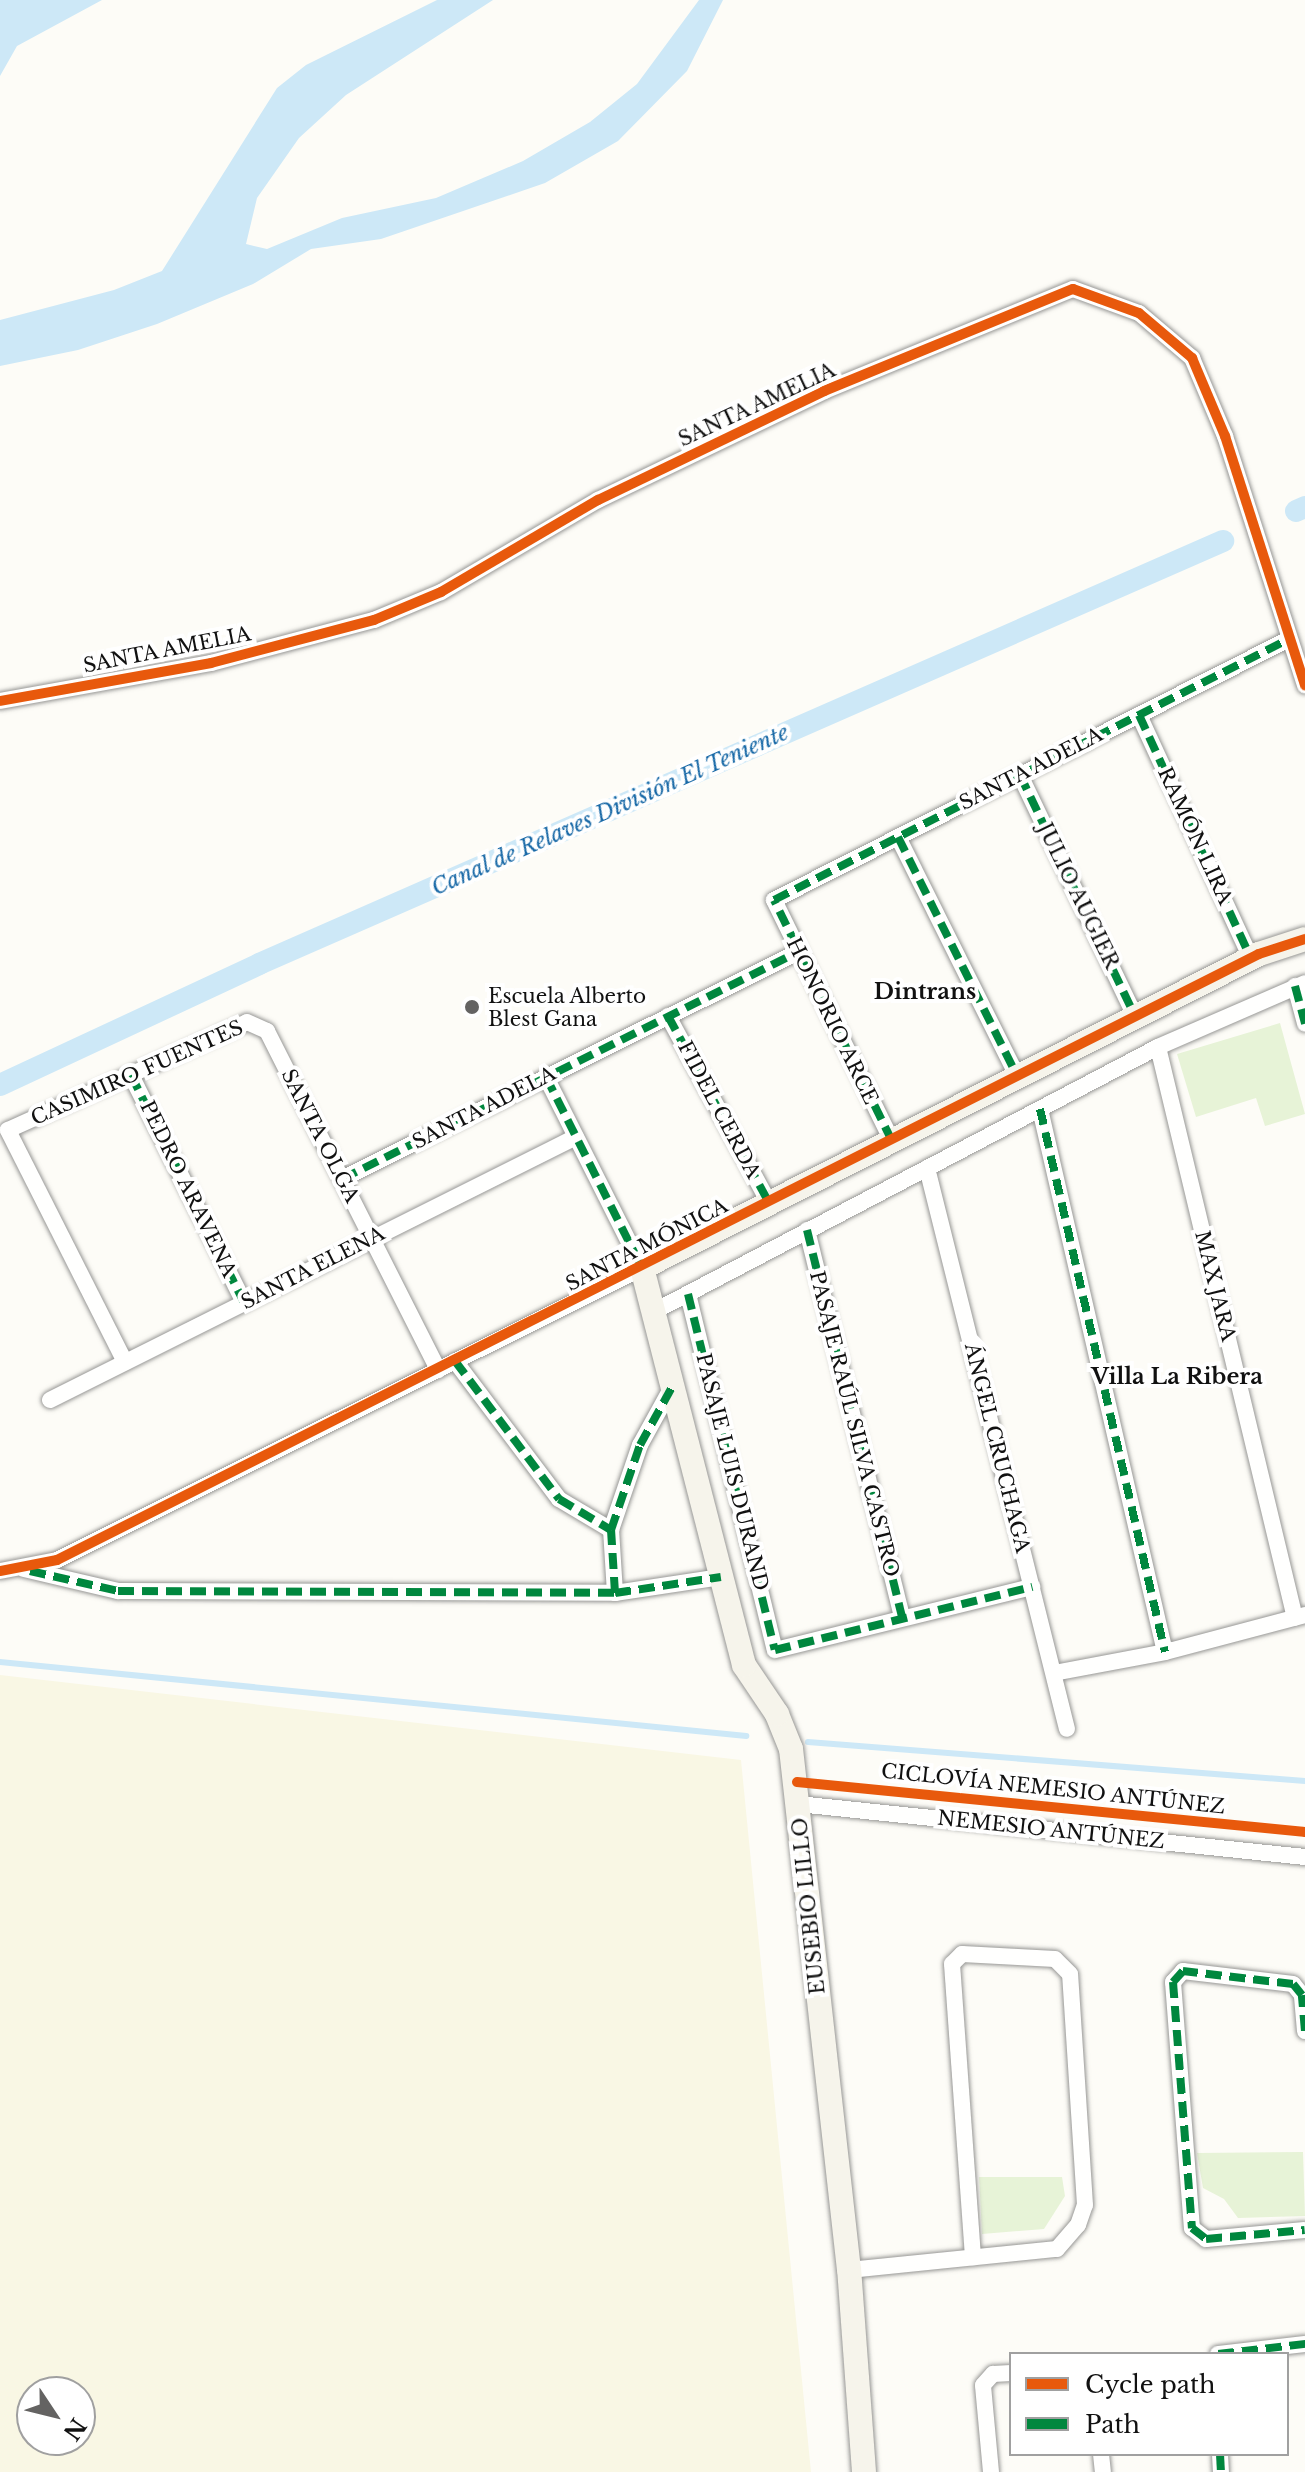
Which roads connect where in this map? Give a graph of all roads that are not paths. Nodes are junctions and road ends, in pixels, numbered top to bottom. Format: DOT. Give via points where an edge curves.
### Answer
graph roads {
  1 [pos="1289,639"];
  2 [pos="1305,685"];
  3 [pos="0,701"];
  4 [pos="1139,715"];
  5 [pos="1020,775"];
  6 [pos="898,837"];
  7 [pos="774,900"];
  8 [pos="1305,939"];
  9 [pos="798,952"];
  10 [pos="1251,958"];
  11 [pos="1300,984"];
  12 [pos="668,1016"];
  13 [pos="1135,1016"];
  14 [pos="1305,1024"];
  15 [pos="267,1031"];
  16 [pos="1158,1047"];
  17 [pos="131,1075"];
  18 [pos="1017,1076"];
  19 [pos="546,1077"];
  20 [pos="1040,1109"];
  21 [pos="576,1137"];
  22 [pos="892,1141"];
  23 [pos="927,1168"];
  24 [pos="342,1179"];
  25 [pos="769,1203"];
  26 [pos="807,1230"];
  27 [pos="372,1239"];
  28 [pos="642,1268"];
  29 [pos="688,1294"];
  30 [pos="244,1303"];
  31 [pos="653,1312"];
  32 [pos="455,1361"];
  33 [pos="125,1362"];
  34 [pos="438,1370"];
  35 [pos="672,1387"];
  36 [pos="50,1400"];
  37 [pos="611,1530"];
  38 [pos="18,1568"];
  39 [pos="0,1571"];
  40 [pos="721,1577"];
  41 [pos="1032,1587"];
  42 [pos="615,1593"];
  43 [pos="1300,1616"];
  44 [pos="902,1618"];
  45 [pos="1165,1652"];
  46 [pos="1054,1673"];
  47 [pos="1067,1729"];
  48 [pos="798,1804"];
  49 [pos="1305,1857"];
  50 [pos="1305,2031"];
  51 [pos="1305,2230"];
  52 [pos="973,2257"];
  53 [pos="849,2270"];
  54 [pos="1305,2344"];
  55 [pos="1235,2352"];
  56 [pos="1009,2373"];
  57 [pos="864,2472"];
  58 [pos="991,2472"];
  1 -- 2 [label="street, SANTA AMELIA"];
  1 -- 3 [label="street, SANTA AMELIA" via="1225,436 1192,358 1139,313 1073,289 824,391 598,500 441,592 374,620 211,663"];
  1 -- 4 [label="street, SANTA ADELA"];
  4 -- 5 [label="street, SANTA ADELA"];
  4 -- 10 [label="street, RAMÓN LIRA"];
  5 -- 6 [label="street, SANTA ADELA"];
  5 -- 13 [label="street, JULIO AUGIER"];
  6 -- 7 [label="street, SANTA ADELA"];
  6 -- 18 [label="street"];
  7 -- 9 [label="street, HONORIO ARCE"];
  8 -- 10 [label="street, SANTA MÓNICA"];
  9 -- 12 [label="street, SANTA ADELA"];
  9 -- 22 [label="street, HONORIO ARCE"];
  10 -- 13 [label="street, SANTA MÓNICA"];
  11 -- 14 [label="street"];
  11 -- 16 [label="street"];
  12 -- 19 [label="street, SANTA ADELA"];
  12 -- 25 [label="street, FIDEL CERDA"];
  13 -- 18 [label="street, SANTA MÓNICA"];
  15 -- 17 [label="street, CASIMIRO FUENTES" via="247,1022"];
  15 -- 24 [label="street, SANTA OLGA"];
  16 -- 20 [label="street"];
  16 -- 43 [label="street, MAX JARA"];
  17 -- 30 [label="street, PEDRO ARAVENA"];
  17 -- 33 [label="street, CASIMIRO FUENTES" via="8,1130"];
  18 -- 22 [label="street, SANTA MÓNICA"];
  19 -- 21 [label="street"];
  19 -- 24 [label="street, SANTA ADELA"];
  20 -- 23 [label="street"];
  20 -- 45 [label="street"];
  21 -- 27 [label="street, SANTA ELENA"];
  21 -- 28 [label="street"];
  22 -- 25 [label="street, SANTA MÓNICA"];
  23 -- 26 [label="street"];
  23 -- 41 [label="street, ÁNGEL CRUCHAGA"];
  24 -- 27 [label="street, SANTA OLGA"];
  25 -- 28 [label="street, SANTA MÓNICA"];
  26 -- 29 [label="street"];
  26 -- 44 [label="street, PASAJE RAÚL SILVA CASTRO"];
  27 -- 30 [label="street, SANTA ELENA"];
  27 -- 34 [label="street, SANTA OLGA"];
  28 -- 31 [label="street, EUSEBIO LILLO"];
  28 -- 32 [label="street, SANTA MÓNICA"];
  29 -- 31 [label="street"];
  29 -- 44 [label="street, PASAJE LUIS DURAND" via="775,1650"];
  30 -- 33 [label="street, SANTA ELENA"];
  31 -- 35 [label="street, EUSEBIO LILLO"];
  32 -- 34 [label="street, SANTA MÓNICA"];
  32 -- 37 [label="street" via="559,1499"];
  33 -- 36 [label="street, SANTA ELENA"];
  34 -- 38 [label="street, SANTA MÓNICA" via="57,1560"];
  35 -- 37 [label="street" via="640,1445"];
  35 -- 40 [label="street, EUSEBIO LILLO"];
  37 -- 42 [label="street"];
  38 -- 39 [label="street, SANTA MÓNICA"];
  38 -- 42 [label="street" via="118,1591"];
  40 -- 42 [label="street"];
  40 -- 48 [label="street, EUSEBIO LILLO" via="744,1665 786,1731"];
  41 -- 44 [label="street"];
  41 -- 46 [label="street, ÁNGEL CRUCHAGA"];
  43 -- 45 [label="street"];
  45 -- 46 [label="street"];
  46 -- 47 [label="street, ÁNGEL CRUCHAGA"];
  48 -- 49 [label="street, NEMESIO ANTÚNEZ"];
  48 -- 53 [label="street, EUSEBIO LILLO"];
  50 -- 51 [label="street" via="1302,1995 1293,1984 1183,1971 1173,1982 1192,2228 1206,2239"];
  52 -- 52 [label="street" via="1057,2249 1078,2225 1085,2205 1070,1974 1055,1959 962,1954 952,1964"];
  52 -- 53 [label="street"];
  53 -- 57 [label="street, EUSEBIO LILLO"];
  54 -- 55 [label="street"];
  56 -- 58 [label="street" via="993,2374 983,2385"];
}
